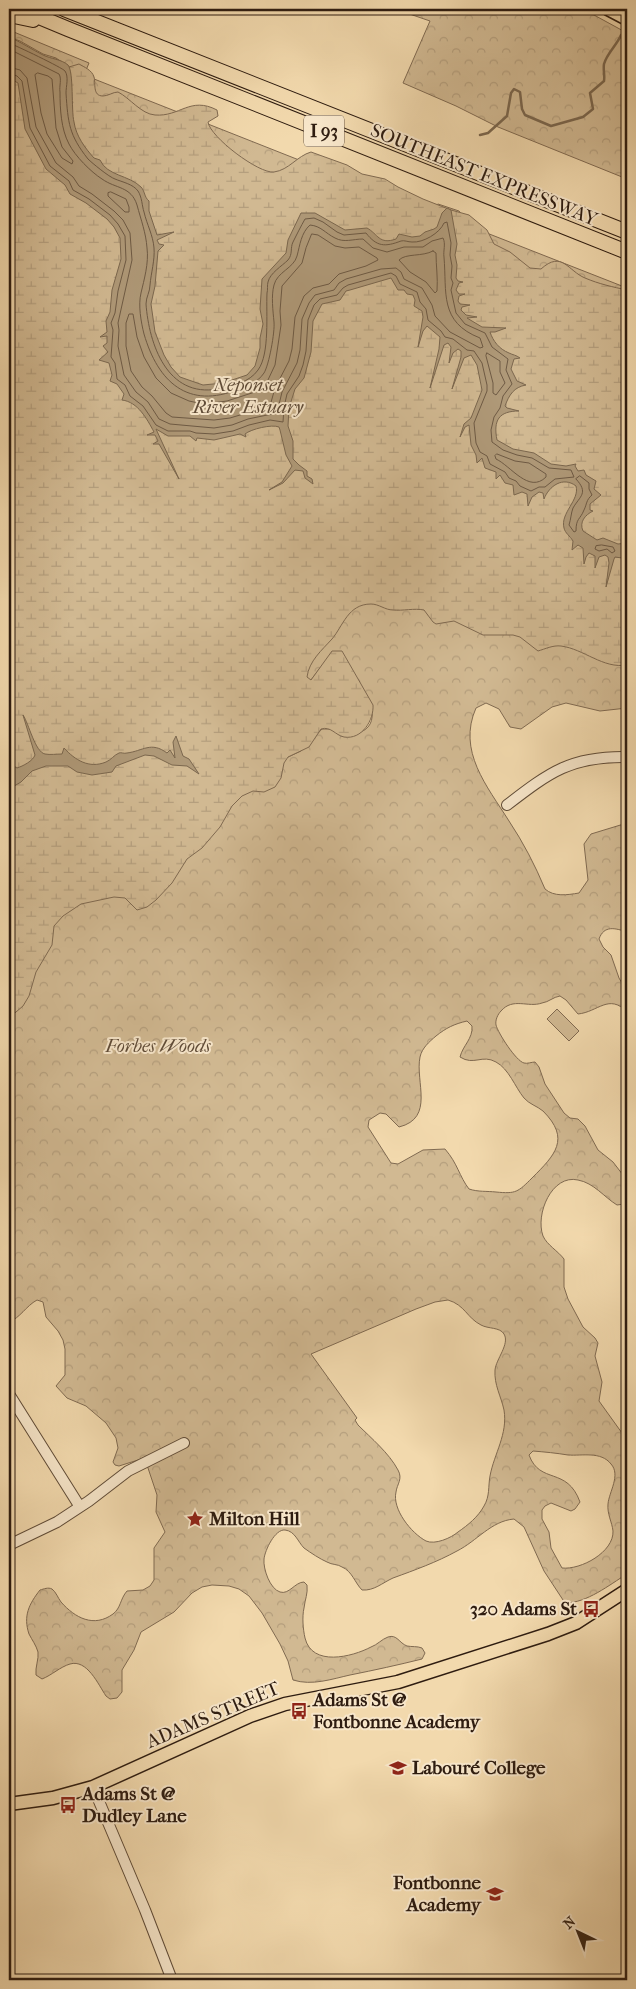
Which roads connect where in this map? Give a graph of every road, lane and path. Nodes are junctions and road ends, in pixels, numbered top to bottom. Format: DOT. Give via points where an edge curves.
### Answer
graph roads {
  1 [pos="20,9"];
  2 [pos="39,9"];
  3 [pos="64,9"];
  4 [pos="84,9"];
  5 [pos="608,9"];
  6 [pos="9,15"];
  7 [pos="627,19"];
  8 [pos="57,25"];
  9 [pos="627,224"];
  10 [pos="627,232"];
  11 [pos="627,243"];
  12 [pos="627,252"];
  13 [pos="627,757"];
  14 [pos="507,805"];
  15 [pos="9,1394"];
  16 [pos="184,1444"];
  17 [pos="80,1507"];
  18 [pos="9,1545"];
  19 [pos="627,1590"];
  20 [pos="93,1787"];
  21 [pos="9,1804"];
  22 [pos="172,1980"];
  1 -- 8 [label="highway, SOUTHEAST EXPRESSWAY / I 93"];
  2 -- 11 [label="highway, I 93"];
  3 -- 10 [label="highway, I 93"];
  4 -- 9 [label="highway, SOUTHEAST EXPRESSWAY / I 93"];
  5 -- 7 [label="main road"];
  6 -- 8 [label="highway"];
  8 -- 12 [label="highway, SOUTHEAST EXPRESSWAY / I 93"];
  13 -- 14 [label="street" via="594,758 560,769 544,776"];
  15 -- 17 [label="street"];
  16 -- 17 [label="street" via="128,1471"];
  17 -- 18 [label="street"];
  19 -- 20 [label="main road, ADAMS STREET" via="589,1615 553,1632 398,1682 277,1706"];
  20 -- 21 [label="main road, ADAMS STREET" via="53,1798"];
  20 -- 22 [label="street"];
}
